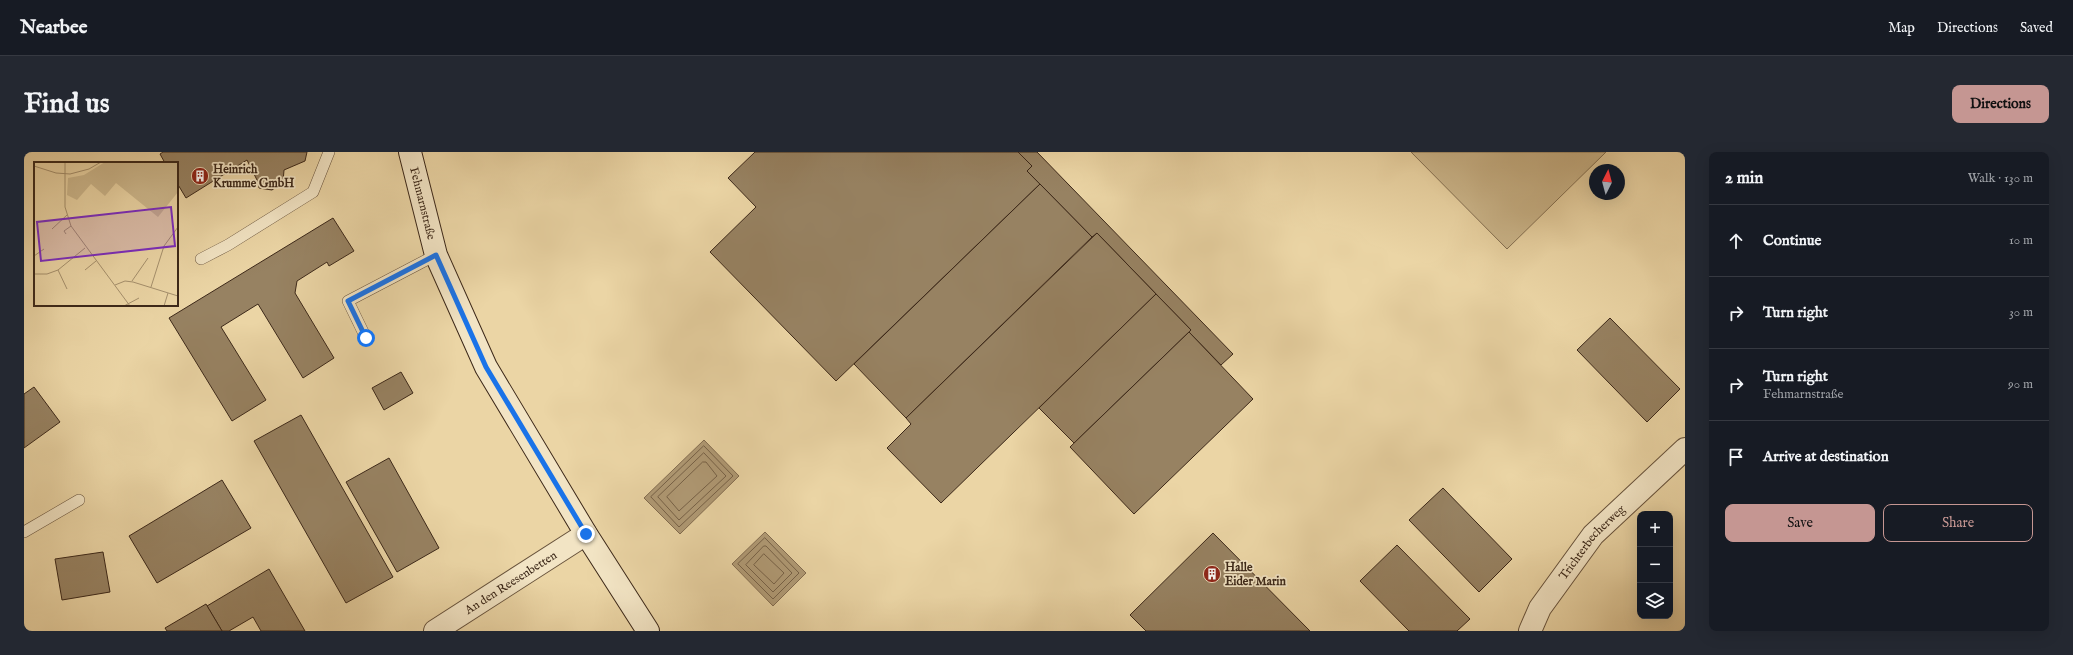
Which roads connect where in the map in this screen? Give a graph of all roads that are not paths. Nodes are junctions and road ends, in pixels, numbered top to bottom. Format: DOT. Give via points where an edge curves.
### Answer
graph roads {
  1 [pos="328,152"];
  2 [pos="410,152"];
  3 [pos="436,255"];
  4 [pos="201,259"];
  5 [pos="366,338"];
  6 [pos="1685,449"];
  7 [pos="80,500"];
  8 [pos="24,532"];
  9 [pos="586,534"];
  10 [pos="435,631"];
  11 [pos="648,631"];
  12 [pos="1530,631"];
  1 -- 4 [label="lane" via="313,192"];
  2 -- 3 [label="street, Fehmarnstraße"];
  3 -- 5 [label="lane" via="348,301"];
  3 -- 9 [label="street, Fehmarnstraße" via="486,367"];
  6 -- 12 [label="street, Trichterbecherweg" via="1593,534 1540,608"];
  7 -- 8 [label="lane"];
  9 -- 10 [label="street, An den Reesenbetten"];
  9 -- 11 [label="street, Fehmarnstraße"];
}
